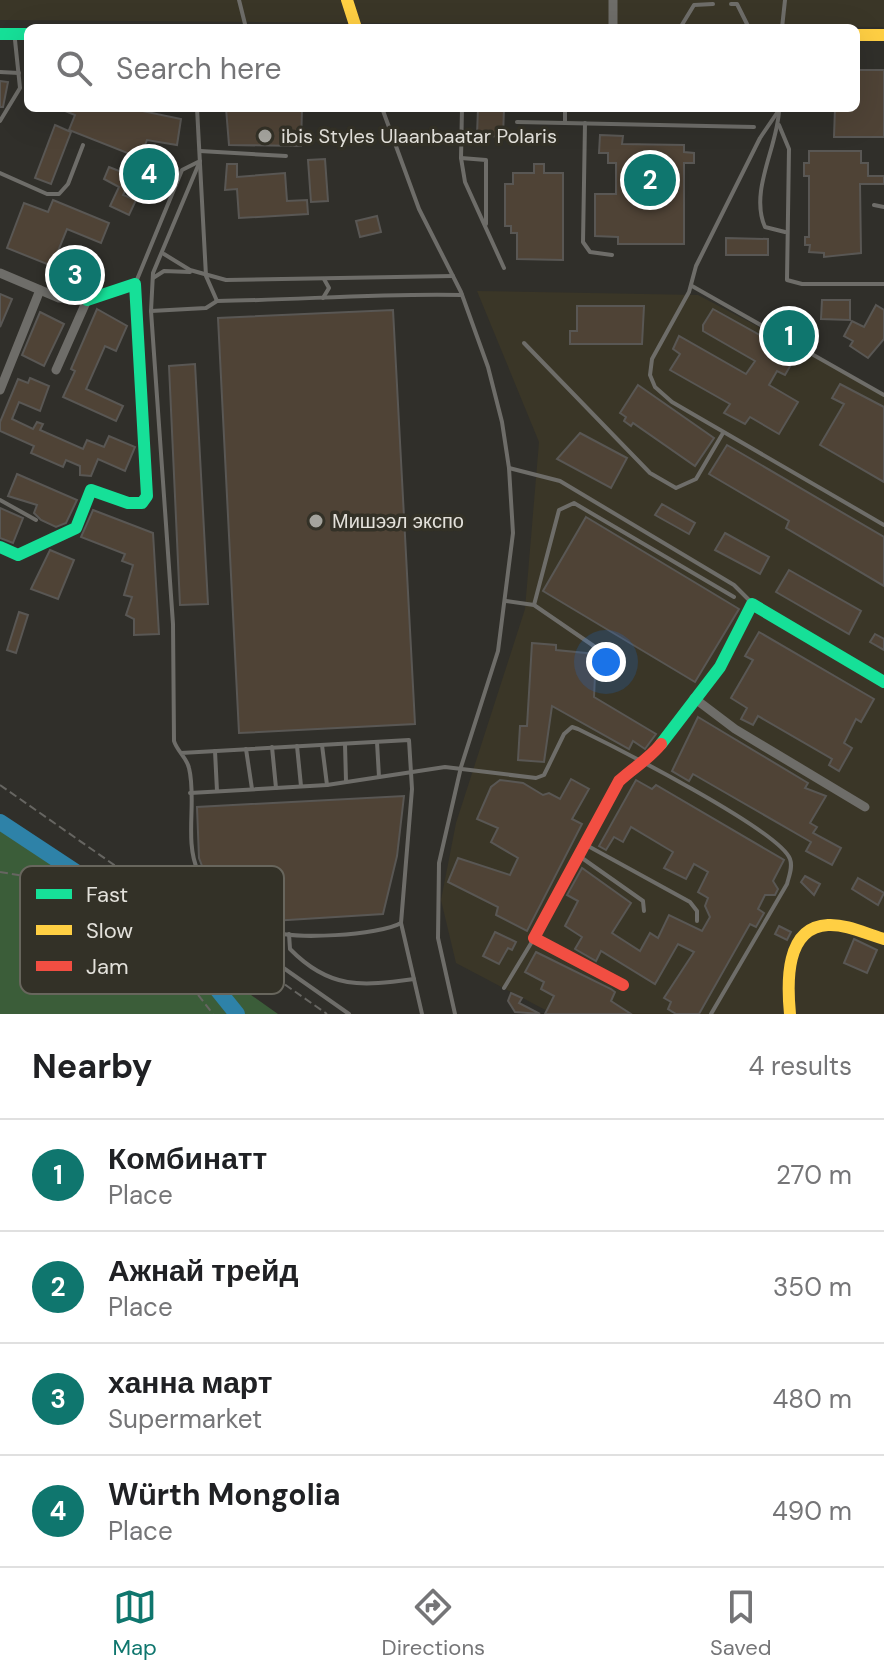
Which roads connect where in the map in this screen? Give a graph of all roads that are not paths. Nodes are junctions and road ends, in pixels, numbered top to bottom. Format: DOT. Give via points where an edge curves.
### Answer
graph roads {
  1 [pos="239,0"];
  2 [pos="347,0"];
  3 [pos="613,0"];
  4 [pos="785,0"];
  5 [pos="713,4"];
  6 [pos="731,4"];
  7 [pos="245,24"];
  8 [pos="355,24"];
  9 [pos="613,24"];
  10 [pos="682,24"];
  11 [pos="747,24"];
  12 [pos="782,24"];
  13 [pos="0,34"];
  14 [pos="21,34"];
  15 [pos="860,35"];
  16 [pos="884,35"];
  17 [pos="0,72"];
  18 [pos="19,73"];
  19 [pos="197,112"];
  20 [pos="383,112"];
  21 [pos="462,112"];
  22 [pos="565,112"];
  23 [pos="778,112"];
  24 [pos="780,112"];
  25 [pos="0,121"];
  26 [pos="517,122"];
  27 [pos="565,123"];
  28 [pos="585,123"];
  29 [pos="779,125"];
  30 [pos="754,127"];
  31 [pos="83,145"];
  32 [pos="200,151"];
  33 [pos="286,156"];
  34 [pos="461,158"];
  35 [pos="200,161"];
  36 [pos="0,173"];
  37 [pos="874,205"];
  38 [pos="884,207"];
  39 [pos="486,225"];
  40 [pos="785,232"];
  41 [pos="164,254"];
  42 [pos="612,255"];
  43 [pos="504,268"];
  44 [pos="195,272"];
  45 [pos="0,273"];
  46 [pos="206,276"];
  47 [pos="453,276"];
  48 [pos="324,279"];
  49 [pos="152,280"];
  50 [pos="135,284"];
  51 [pos="884,284"];
  52 [pos="691,285"];
  53 [pos="40,290"];
  54 [pos="462,295"];
  55 [pos="87,300"];
  56 [pos="321,300"];
  57 [pos="217,301"];
  58 [pos="151,311"];
  59 [pos="524,343"];
  60 [pos="56,370"];
  61 [pos="0,390"];
  62 [pos="884,395"];
  63 [pos="723,433"];
  64 [pos="509,468"];
  65 [pos="0,500"];
  66 [pos="36,520"];
  67 [pos="884,525"];
  68 [pos="0,547"];
  69 [pos="734,597"];
  70 [pos="506,601"];
  71 [pos="752,604"];
  72 [pos="534,605"];
  73 [pos="620,664"];
  74 [pos="884,682"];
  75 [pos="694,698"];
  76 [pos="377,742"];
  77 [pos="345,744"];
  78 [pos="322,745"];
  79 [pos="297,746"];
  80 [pos="272,747"];
  81 [pos="246,749"];
  82 [pos="215,751"];
  83 [pos="181,753"];
  84 [pos="646,763"];
  85 [pos="461,767"];
  86 [pos="411,773"];
  87 [pos="379,777"];
  88 [pos="346,781"];
  89 [pos="327,785"];
  90 [pos="301,786"];
  91 [pos="276,788"];
  92 [pos="252,789"];
  93 [pos="217,791"];
  94 [pos="190,793"];
  95 [pos="865,807"];
  96 [pos="583,850"];
  97 [pos="197,866"];
  98 [pos="644,911"];
  99 [pos="697,921"];
  100 [pos="401,923"];
  101 [pos="284,933"];
  102 [pos="289,934"];
  103 [pos="534,938"];
  104 [pos="884,939"];
  105 [pos="284,968"];
  106 [pos="414,979"];
  107 [pos="623,985"];
  108 [pos="504,988"];
  109 [pos="349,1014"];
  110 [pos="422,1014"];
  111 [pos="455,1014"];
  112 [pos="711,1014"];
  113 [pos="790,1014"];
  1 -- 7 [label="lane"];
  2 -- 8 [label="main road"];
  3 -- 9 [label="street"];
  4 -- 12 [label="lane"];
  5 -- 10 [label="lane" via="694,5"];
  6 -- 11 [label="lane" via="737,4"];
  13 -- 14 [label="main road"];
  14 -- 18 [label="lane"];
  15 -- 16 [label="main road"];
  17 -- 18 [label="lane"];
  18 -- 25 [label="lane" via="20,88"];
  19 -- 32 [label="lane"];
  20 -- 47 [label="lane" via="419,209"];
  21 -- 34 [label="lane"];
  22 -- 27 [label="lane"];
  23 -- 52 [label="lane" via="717,223"];
  24 -- 29 [label="lane"];
  26 -- 27 [label="lane"];
  27 -- 28 [label="lane"];
  28 -- 30 [label="lane"];
  28 -- 42 [label="lane" via="583,242 590,252"];
  29 -- 40 [label="lane" via="789,149"];
  29 -- 40 [label="lane" via="764,175 762,223"];
  31 -- 36 [label="lane" via="59,194 47,194"];
  32 -- 33 [label="lane"];
  32 -- 35 [label="lane"];
  34 -- 39 [label="lane" via="469,193"];
  34 -- 39 [label="lane" via="486,160"];
  35 -- 41 [label="lane"];
  35 -- 46 [label="lane"];
  35 -- 50 [label="lane" via="182,170"];
  37 -- 38 [label="lane"];
  39 -- 43 [label="lane"];
  40 -- 51 [label="lane" via="785,276 793,284"];
  41 -- 44 [label="lane"];
  41 -- 49 [label="lane"];
  44 -- 46 [label="lane"];
  44 -- 49 [label="lane" via="164,271"];
  45 -- 53 [label="street"];
  46 -- 48 [label="lane"];
  46 -- 57 [label="lane"];
  47 -- 48 [label="lane"];
  47 -- 54 [label="lane"];
  48 -- 56 [label="lane" via="329,288"];
  49 -- 58 [label="lane"];
  50 -- 55 [label="main road"];
  50 -- 68 [label="main road" via="147,496 142,503 128,503 91,490 76,528 18,555"];
  52 -- 62 [label="lane"];
  52 -- 63 [label="lane" via="652,359 650,375 672,402"];
  53 -- 55 [label="street" via="71,301"];
  53 -- 61 [label="street"];
  54 -- 56 [label="lane" via="395,293"];
  54 -- 64 [label="lane" via="488,367"];
  55 -- 60 [label="street"];
  56 -- 57 [label="lane"];
  57 -- 58 [label="lane" via="206,308"];
  58 -- 83 [label="lane" via="173,624 174,741"];
  59 -- 63 [label="lane" via="650,473 676,488 696,479"];
  63 -- 67 [label="lane"];
  64 -- 70 [label="lane" via="513,533"];
  64 -- 71 [label="lane" via="560,481 734,585"];
  65 -- 66 [label="lane"];
  69 -- 72 [label="lane" via="568,503 559,510"];
  70 -- 72 [label="lane"];
  70 -- 85 [label="lane" via="498,651"];
  71 -- 74 [label="main road"];
  71 -- 75 [label="main road" via="720,667"];
  72 -- 73 [label="lane"];
  75 -- 84 [label="main road"];
  75 -- 95 [label="street" via="735,729"];
  76 -- 77 [label="lane"];
  76 -- 86 [label="lane" via="409,740"];
  76 -- 87 [label="lane"];
  77 -- 78 [label="lane"];
  77 -- 88 [label="lane"];
  78 -- 79 [label="lane"];
  78 -- 89 [label="lane"];
  79 -- 80 [label="lane"];
  79 -- 90 [label="lane"];
  80 -- 81 [label="lane"];
  80 -- 91 [label="lane"];
  81 -- 82 [label="lane"];
  81 -- 92 [label="lane"];
  82 -- 83 [label="lane"];
  82 -- 93 [label="lane"];
  83 -- 94 [label="lane" via="189,766"];
  84 -- 85 [label="lane" via="572,727 544,775 536,778"];
  84 -- 96 [label="main road" via="619,781"];
  84 -- 112 [label="lane" via="781,846 790,859 787,884"];
  85 -- 86 [label="lane"];
  85 -- 111 [label="lane" via="439,863 437,903 438,938"];
  86 -- 87 [label="lane"];
  86 -- 100 [label="lane"];
  87 -- 88 [label="lane"];
  88 -- 89 [label="lane"];
  89 -- 90 [label="lane"];
  90 -- 91 [label="lane"];
  91 -- 92 [label="lane"];
  92 -- 93 [label="lane"];
  93 -- 94 [label="lane"];
  94 -- 97 [label="lane"];
  96 -- 98 [label="lane" via="643,901"];
  96 -- 99 [label="lane" via="690,902"];
  96 -- 103 [label="main road"];
  100 -- 102 [label="lane" via="379,931"];
  100 -- 106 [label="lane"];
  101 -- 102 [label="lane"];
  102 -- 106 [label="lane" via="290,949 301,960 345,983 361,987"];
  103 -- 107 [label="main road"];
  103 -- 108 [label="lane"];
  104 -- 113 [label="main road" via="820,924 807,934 790,962"];
  105 -- 109 [label="lane"];
  106 -- 110 [label="lane"];
}
